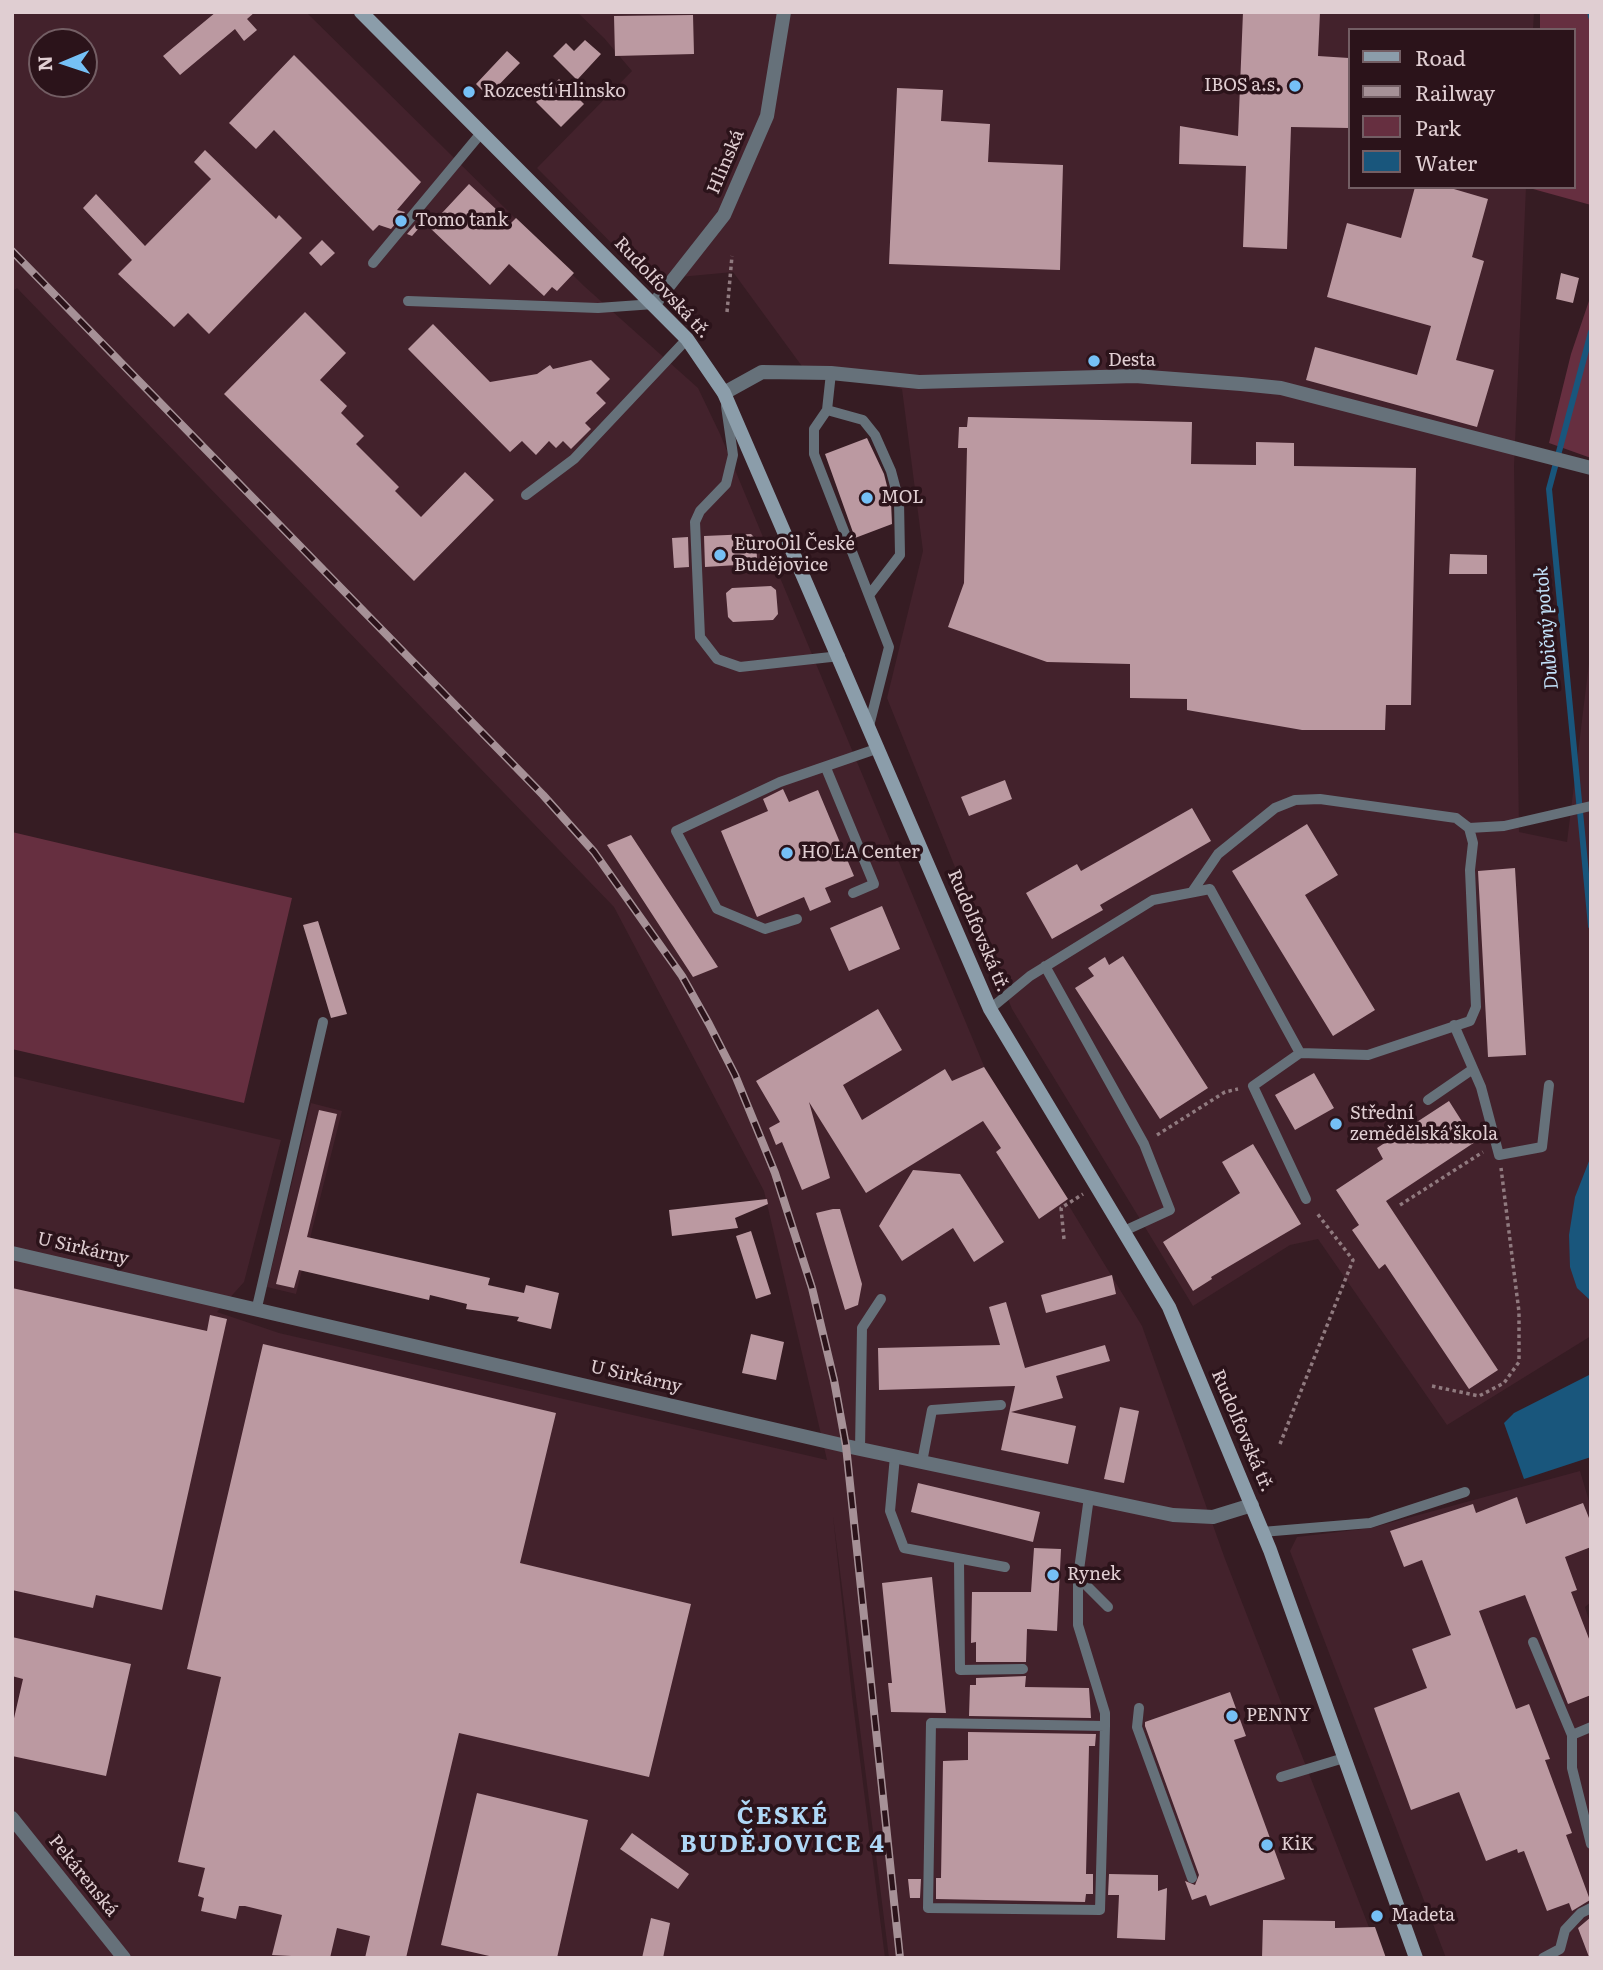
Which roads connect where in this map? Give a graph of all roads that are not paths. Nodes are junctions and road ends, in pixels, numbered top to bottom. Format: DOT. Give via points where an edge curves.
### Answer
graph roads {
  1 [pos="361,12"];
  2 [pos="784,12"];
  3 [pos="482,132"];
  4 [pos="373,263"];
  5 [pos="408,301"];
  6 [pos="654,304"];
  7 [pos="687,339"];
  8 [pos="831,373"];
  9 [pos="724,393"];
  10 [pos="827,410"];
  11 [pos="1591,468"];
  12 [pos="526,495"];
  13 [pos="870,594"];
  14 [pos="840,656"];
  15 [pos="869,726"];
  16 [pos="879,748"];
  17 [pos="826,768"];
  18 [pos="1590,806"];
  19 [pos="1469,828"];
  20 [pos="1192,892"];
  21 [pos="853,893"];
  22 [pos="797,919"];
  23 [pos="1045,966"];
  24 [pos="990,1009"];
  25 [pos="323,1022"];
  26 [pos="1454,1025"];
  27 [pos="1300,1054"];
  28 [pos="1473,1069"];
  29 [pos="1549,1085"];
  30 [pos="1428,1100"];
  31 [pos="1306,1199"];
  32 [pos="1125,1231"];
  33 [pos="12,1253"];
  34 [pos="881,1298"];
  35 [pos="257,1307"];
  36 [pos="1001,1405"];
  37 [pos="860,1449"];
  38 [pos="895,1456"];
  39 [pos="922,1462"];
  40 [pos="1465,1492"];
  41 [pos="1089,1497"];
  42 [pos="1252,1505"];
  43 [pos="1262,1531"];
  44 [pos="960,1559"];
  45 [pos="1004,1567"];
  46 [pos="1078,1577"];
  47 [pos="1108,1606"];
  48 [pos="1533,1642"];
  49 [pos="1023,1669"];
  50 [pos="1139,1707"];
  51 [pos="1105,1726"];
  52 [pos="1591,1727"];
  53 [pos="1572,1735"];
  54 [pos="1344,1758"];
  55 [pos="1281,1777"];
  56 [pos="1591,1791"];
  57 [pos="1578,1796"];
  58 [pos="12,1818"];
  59 [pos="1591,1843"];
  60 [pos="1192,1878"];
  61 [pos="1591,1908"];
  62 [pos="124,1958"];
  63 [pos="1416,1958"];
  64 [pos="1544,1958"];
  1 -- 3 [label="main road, Rudolfovská tř."];
  2 -- 6 [label="street, Hlinská" via="767,116 724,215"];
  3 -- 4 [label="lane"];
  3 -- 6 [label="main road, Rudolfovská tř."];
  5 -- 6 [label="lane" via="598,308"];
  6 -- 7 [label="main road, Rudolfovská tř."];
  7 -- 9 [label="main road, Rudolfovská tř."];
  7 -- 12 [label="lane" via="574,459"];
  8 -- 9 [label="street" via="762,372"];
  8 -- 10 [label="lane"];
  8 -- 11 [label="street" via="919,382 1135,376 1282,388"];
  9 -- 14 [label="main road, Rudolfovská tř."];
  9 -- 14 [label="lane" via="733,455 726,484 695,522 700,637 717,659 740,667"];
  10 -- 13 [label="lane" via="814,429 814,454"];
  10 -- 13 [label="lane" via="863,420 875,435 900,501 900,555"];
  13 -- 15 [label="lane" via="889,648"];
  14 -- 15 [label="main road, Rudolfovská tř."];
  15 -- 16 [label="main road, Rudolfovská tř."];
  16 -- 17 [label="lane"];
  16 -- 24 [label="main road, Rudolfovská tř."];
  17 -- 21 [label="lane" via="874,884"];
  17 -- 22 [label="lane" via="780,782 676,831 717,909 765,929"];
  18 -- 19 [label="lane" via="1504,826"];
  19 -- 20 [label="lane" via="1456,818 1320,799 1295,800 1275,807 1218,853"];
  19 -- 26 [label="lane" via="1476,1007 1470,1021"];
  20 -- 23 [label="lane" via="1153,900"];
  20 -- 27 [label="lane" via="1210,889"];
  23 -- 24 [label="lane"];
  23 -- 32 [label="lane" via="1144,1144 1170,1210"];
  24 -- 32 [label="main road, Rudolfovská tř."];
  25 -- 35 [label="lane"];
  26 -- 27 [label="lane" via="1368,1055"];
  26 -- 28 [label="lane"];
  27 -- 31 [label="lane" via="1253,1086"];
  28 -- 29 [label="lane" via="1498,1149 1542,1147"];
  28 -- 30 [label="lane"];
  32 -- 42 [label="main road, Rudolfovská tř." via="1169,1307"];
  33 -- 35 [label="street, U Sirkárny"];
  34 -- 37 [label="lane" via="862,1328"];
  35 -- 37 [label="street, U Sirkárny"];
  36 -- 39 [label="lane" via="932,1410"];
  37 -- 38 [label="street, U Sirkárny"];
  38 -- 39 [label="street, U Sirkárny"];
  38 -- 44 [label="lane" via="890,1511 904,1548"];
  39 -- 41 [label="street, U Sirkárny"];
  40 -- 43 [label="lane" via="1370,1523"];
  41 -- 42 [label="street, U Sirkárny" via="1183,1516 1213,1517"];
  41 -- 46 [label="lane"];
  42 -- 43 [label="main road, Rudolfovská tř."];
  43 -- 54 [label="main road, Rudolfovská tř."];
  44 -- 45 [label="lane"];
  44 -- 49 [label="lane" via="960,1670"];
  46 -- 47 [label="lane"];
  46 -- 51 [label="lane" via="1078,1625"];
  48 -- 53 [label="lane"];
  50 -- 60 [label="lane" via="1137,1727"];
  51 -- 51 [label="lane" via="1100,1910 928,1908 931,1723"];
  52 -- 53 [label="lane"];
  53 -- 57 [label="lane"];
  54 -- 55 [label="lane"];
  54 -- 63 [label="main road, Rudolfovská tř."];
  56 -- 57 [label="lane"];
  57 -- 59 [label="lane"];
  58 -- 62 [label="street, Pekárenská"];
  61 -- 64 [label="lane" via="1566,1930 1560,1949"];
}
